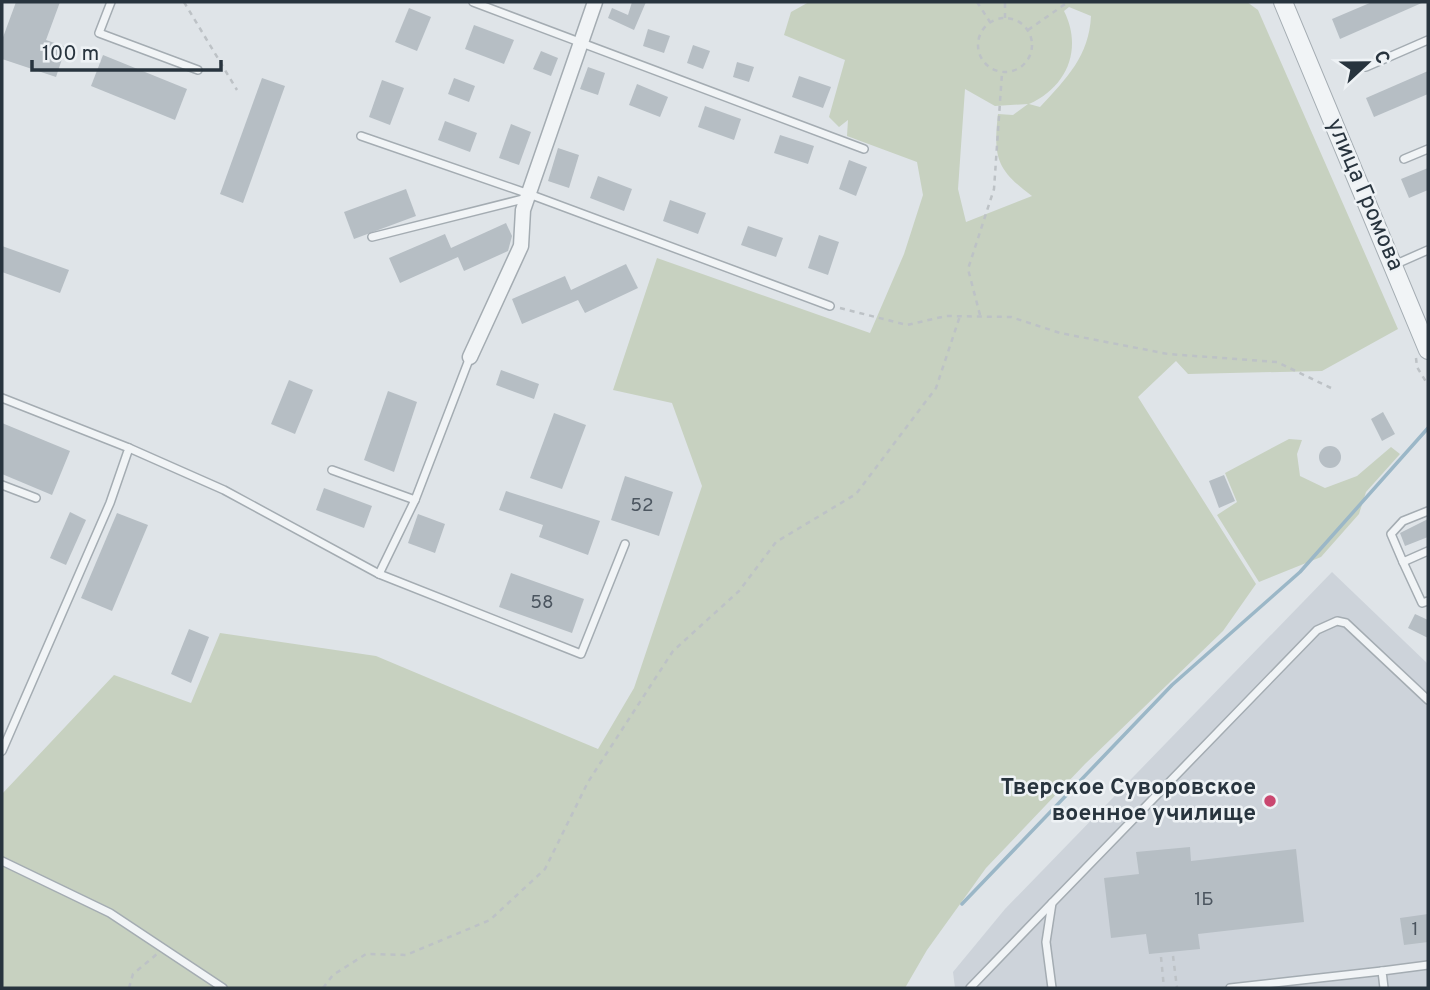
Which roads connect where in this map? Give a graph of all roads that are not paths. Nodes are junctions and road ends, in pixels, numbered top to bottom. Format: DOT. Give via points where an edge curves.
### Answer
graph roads {
  1 [pos="111,2"];
  2 [pos="473,2"];
  3 [pos="595,2"];
  4 [pos="1283,2"];
  5 [pos="1428,40"];
  6 [pos="579,44"];
  7 [pos="1366,67"];
  8 [pos="198,70"];
  9 [pos="361,136"];
  10 [pos="864,149"];
  11 [pos="1428,149"];
  12 [pos="1404,159"];
  13 [pos="528,196"];
  14 [pos="372,237"];
  15 [pos="1428,250"];
  16 [pos="1394,265"];
  17 [pos="830,306"];
  18 [pos="1428,350"];
  19 [pos="470,357"];
  20 [pos="2,398"];
  21 [pos="129,448"];
  22 [pos="332,470"];
  23 [pos="2,485"];
  24 [pos="36,498"];
  25 [pos="415,500"];
  26 [pos="1428,510"];
  27 [pos="625,544"];
  28 [pos="1428,551"];
  29 [pos="1403,562"];
  30 [pos="379,574"];
  31 [pos="1428,601"];
  32 [pos="1428,700"];
  33 [pos="2,751"];
  34 [pos="2,861"];
  35 [pos="1052,903"];
  36 [pos="1428,965"];
  37 [pos="1382,971"];
  38 [pos="223,988"];
  39 [pos="970,988"];
  40 [pos="1052,988"];
  41 [pos="1230,988"];
  42 [pos="1384,988"];
  1 -- 8 [label="lane" via="99,33"];
  2 -- 6 [label="lane"];
  3 -- 6 [label="street"];
  4 -- 16 [label="street, улица Громова"];
  5 -- 7 [label="lane"];
  6 -- 10 [label="lane"];
  6 -- 13 [label="street"];
  9 -- 13 [label="lane"];
  11 -- 12 [label="lane"];
  13 -- 14 [label="lane"];
  13 -- 17 [label="lane"];
  13 -- 19 [label="street" via="521,246"];
  15 -- 16 [label="lane"];
  16 -- 18 [label="street, улица Громова"];
  19 -- 25 [label="lane"];
  20 -- 21 [label="lane"];
  21 -- 30 [label="lane" via="224,490"];
  21 -- 33 [label="lane" via="110,503"];
  22 -- 25 [label="lane"];
  23 -- 24 [label="lane"];
  25 -- 30 [label="lane"];
  26 -- 29 [label="lane" via="1403,521 1391,534"];
  27 -- 30 [label="lane" via="581,654"];
  28 -- 29 [label="lane"];
  29 -- 31 [label="lane" via="1422,603"];
  32 -- 35 [label="lane" via="1346,623 1325,624"];
  34 -- 38 [label="lane" via="110,913"];
  35 -- 39 [label="lane"];
  35 -- 40 [label="lane" via="1046,942"];
  36 -- 37 [label="lane"];
  37 -- 41 [label="lane"];
  37 -- 42 [label="lane"];
}
